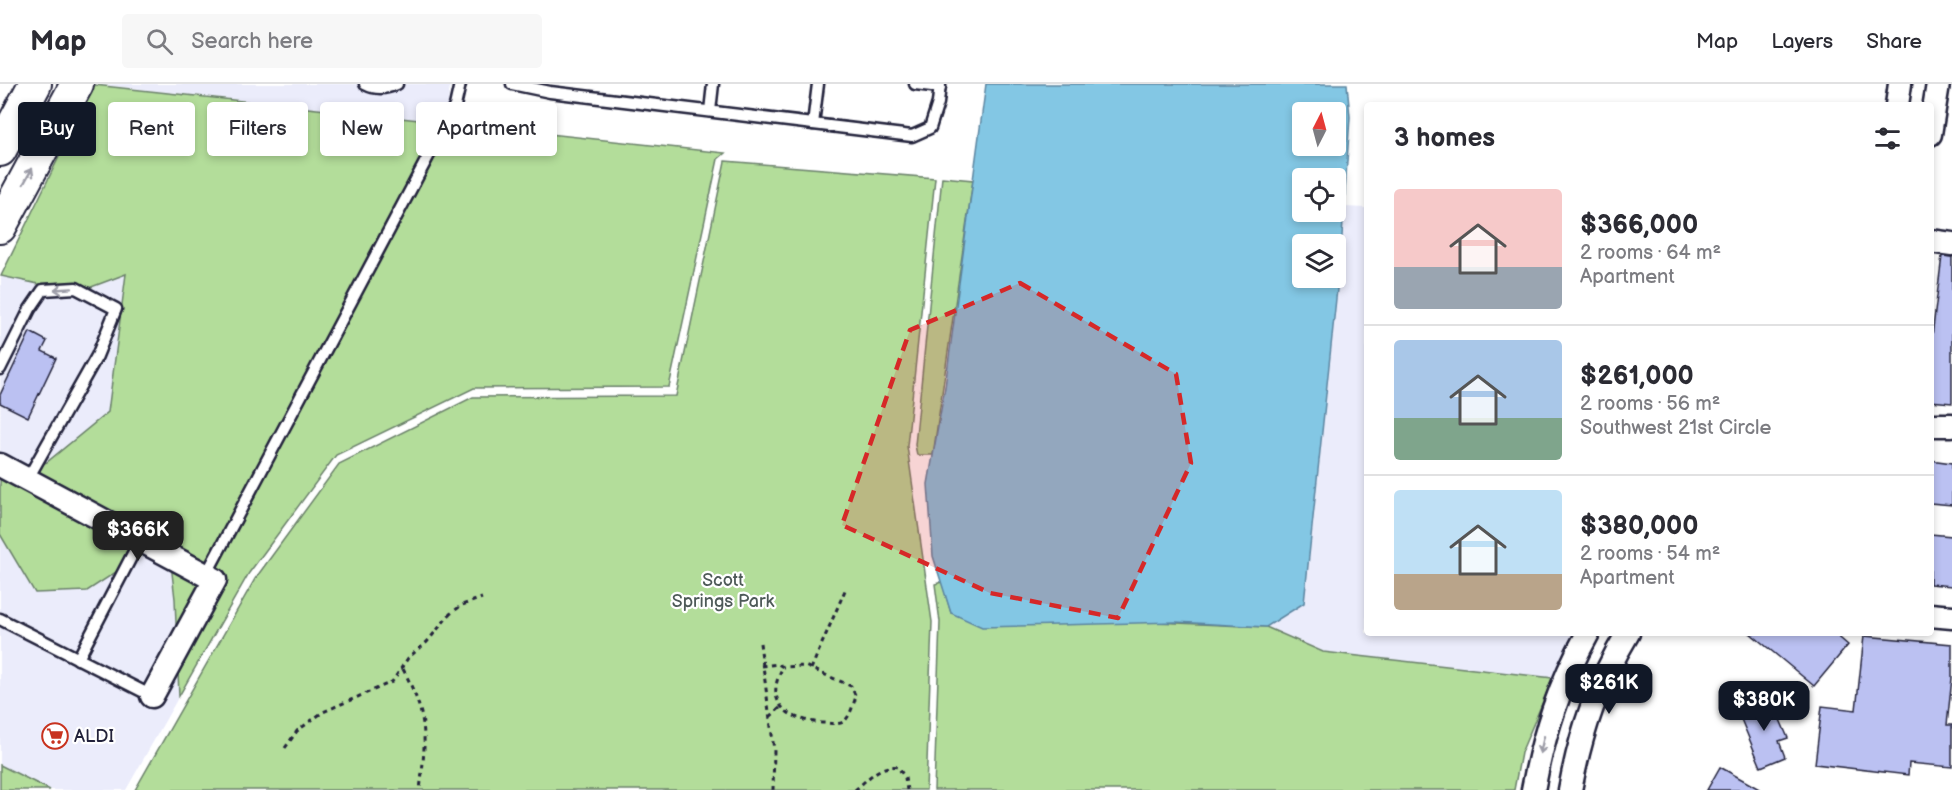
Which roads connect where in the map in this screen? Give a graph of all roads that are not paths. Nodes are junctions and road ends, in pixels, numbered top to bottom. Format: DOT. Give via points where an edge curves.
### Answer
graph roads {
  1 [pos="36,84"];
  2 [pos="77,84"];
  3 [pos="365,84"];
  4 [pos="397,84"];
  5 [pos="460,84"];
  6 [pos="512,84"];
  7 [pos="713,84"];
  8 [pos="818,84"];
  9 [pos="915,84"];
  10 [pos="1900,84"];
  11 [pos="1938,84"];
  12 [pos="527,86"];
  13 [pos="940,86"];
  14 [pos="582,90"];
  15 [pos="1897,102"];
  16 [pos="1934,109"];
  17 [pos="710,111"];
  18 [pos="813,124"];
  19 [pos="0,150"];
  20 [pos="0,227"];
  21 [pos="1934,242"];
  22 [pos="1952,244"];
  23 [pos="0,369"];
  24 [pos="1934,425"];
  25 [pos="1952,425"];
  26 [pos="0,465"];
  27 [pos="27,480"];
  28 [pos="140,540"];
  29 [pos="206,575"];
  30 [pos="1934,615"];
  31 [pos="1952,617"];
  32 [pos="0,620"];
  33 [pos="1587,636"];
  34 [pos="1626,636"];
  35 [pos="78,659"];
  36 [pos="152,696"];
  37 [pos="1533,790"];
  38 [pos="1570,790"];
  1 -- 19 [label="main road"];
  20 -- 2 [label="main road, one-way"];
  3 -- 4 [label="lane" via="388,88"];
  5 -- 29 [label="lane" via="454,106"];
  6 -- 12 [label="lane"];
  7 -- 17 [label="lane"];
  8 -- 18 [label="lane"];
  9 -- 13 [label="lane"];
  10 -- 15 [label="street"];
  11 -- 16 [label="street"];
  12 -- 14 [label="lane"];
  13 -- 18 [label="lane" via="930,128 912,136"];
  14 -- 17 [label="lane"];
  17 -- 18 [label="lane"];
  21 -- 22 [label="street"];
  27 -- 23 [label="lane, one-way" via="97,356 116,309 76,288 43,290"];
  24 -- 25 [label="street"];
  26 -- 27 [label="street"];
  27 -- 28 [label="street"];
  28 -- 29 [label="street"];
  28 -- 35 [label="lane"];
  29 -- 36 [label="street" via="215,580"];
  30 -- 31 [label="street"];
  32 -- 35 [label="lane"];
  33 -- 37 [label="street, one-way" via="1554,702"];
  34 -- 38 [label="street" via="1593,698"];
  35 -- 36 [label="lane"];
}
